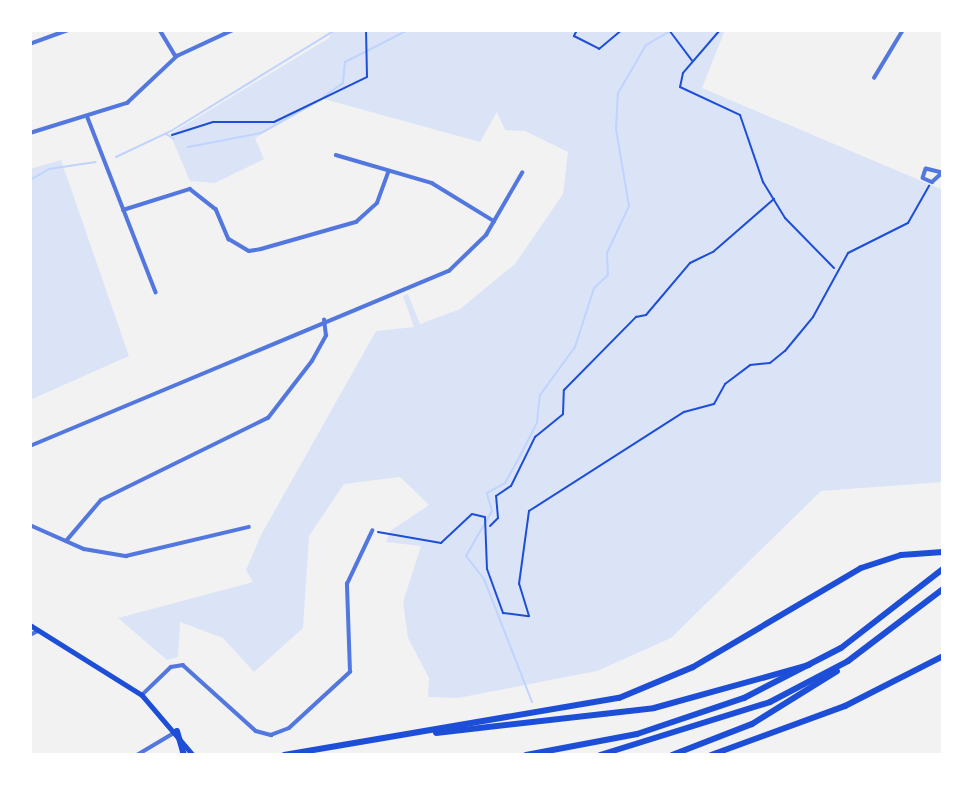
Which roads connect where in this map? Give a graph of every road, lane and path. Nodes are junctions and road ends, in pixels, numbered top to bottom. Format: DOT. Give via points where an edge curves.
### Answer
graph roads {
  1 [pos="68,30"];
  2 [pos="160,30"];
  3 [pos="233,30"];
  4 [pos="366,30"];
  5 [pos="577,30"];
  6 [pos="622,30"];
  7 [pos="669,30"];
  8 [pos="720,30"];
  9 [pos="903,30"];
  10 [pos="30,44"];
  11 [pos="176,57"];
  12 [pos="693,61"];
  13 [pos="874,78"];
  14 [pos="88,118"];
  15 [pos="30,133"];
  16 [pos="172,135"];
  17 [pos="336,155"];
  18 [pos="388,172"];
  19 [pos="522,173"];
  20 [pos="943,173"];
  21 [pos="932,182"];
  22 [pos="774,199"];
  23 [pos="123,210"];
  24 [pos="494,220"];
  25 [pos="835,269"];
  26 [pos="156,292"];
  27 [pos="324,320"];
  28 [pos="30,446"];
  29 [pos="30,525"];
  30 [pos="489,526"];
  31 [pos="249,527"];
  32 [pos="372,531"];
  33 [pos="67,540"];
  34 [pos="941,552"];
  35 [pos="943,569"];
  36 [pos="943,589"];
  37 [pos="30,625"];
  38 [pos="38,631"];
  39 [pos="30,635"];
  40 [pos="943,656"];
  41 [pos="848,661"];
  42 [pos="814,664"];
  43 [pos="142,695"];
  44 [pos="177,731"];
  45 [pos="433,733"];
  46 [pos="137,755"];
  47 [pos="184,755"];
  48 [pos="193,755"];
  49 [pos="284,755"];
  50 [pos="526,755"];
  51 [pos="600,755"];
  52 [pos="671,755"];
  53 [pos="711,755"];
  1 -- 10 [label="street"];
  2 -- 11 [label="street"];
  3 -- 11 [label="street"];
  4 -- 16 [label="path" via="367,77 274,122 213,122"];
  5 -- 6 [label="path" via="574,36 599,49"];
  7 -- 12 [label="path"];
  8 -- 12 [label="path"];
  9 -- 13 [label="street"];
  11 -- 14 [label="street" via="134,98"];
  12 -- 22 [label="path" via="680,86 740,115"];
  14 -- 15 [label="street"];
  14 -- 23 [label="street"];
  17 -- 18 [label="street"];
  18 -- 23 [label="street" via="377,203 356,222 249,251 229,239 216,209 190,189"];
  18 -- 24 [label="street" via="432,183"];
  19 -- 24 [label="street"];
  20 -- 21 [label="street"];
  20 -- 21 [label="street" via="926,169 923,178"];
  21 -- 25 [label="path" via="908,222 889,235 873,236"];
  22 -- 25 [label="path"];
  22 -- 30 [label="path" via="713,252 690,262 646,315 636,317 564,390 563,414 535,437 511,486 496,496 498,518"];
  23 -- 26 [label="street"];
  24 -- 27 [label="street" via="478,247 449,271"];
  25 -- 30 [label="path" via="813,317 770,363 750,365 725,384 714,404 684,412 529,511 519,584 527,601 525,618 503,613 487,569"];
  27 -- 28 [label="street"];
  27 -- 33 [label="street" via="326,336 312,361 268,418 101,500"];
  29 -- 33 [label="street"];
  30 -- 32 [label="path" via="472,514 440,543 429,544"];
  31 -- 33 [label="street" via="126,556"];
  32 -- 43 [label="street" via="347,584 350,672 289,728 274,735 256,731 183,665 172,666"];
  34 -- 45 [label="highway" via="861,568 645,688 576,709"];
  35 -- 42 [label="highway"];
  36 -- 41 [label="highway"];
  37 -- 38 [label="main road"];
  38 -- 39 [label="street"];
  38 -- 43 [label="main road"];
  40 -- 53 [label="highway" via="845,706"];
  41 -- 51 [label="highway" via="732,718"];
  41 -- 52 [label="highway" via="789,704"];
  42 -- 45 [label="highway" via="654,708"];
  42 -- 50 [label="highway" via="692,719"];
  43 -- 44 [label="main road"];
  44 -- 46 [label="street"];
  44 -- 47 [label="highway"];
  44 -- 48 [label="main road"];
  45 -- 49 [label="highway"];
}
